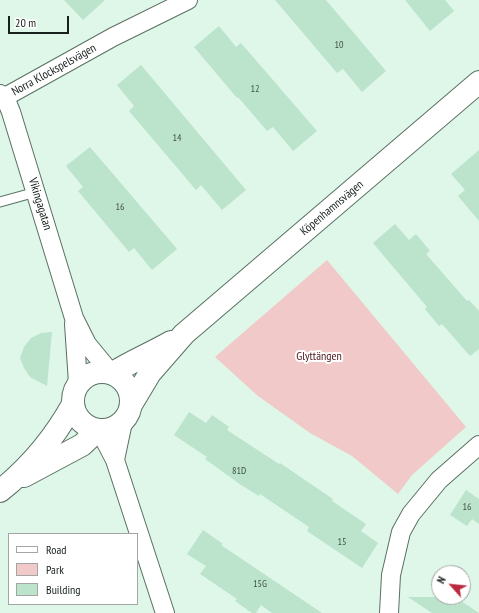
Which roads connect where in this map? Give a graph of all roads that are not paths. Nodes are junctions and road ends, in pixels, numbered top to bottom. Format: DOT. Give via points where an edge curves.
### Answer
graph roads {
  1 [pos="188,0"];
  2 [pos="479,82"];
  3 [pos="3,96"];
  4 [pos="36,192"];
  5 [pos="0,202"];
  6 [pos="74,318"];
  7 [pos="184,334"];
  8 [pos="111,373"];
  9 [pos="78,383"];
  10 [pos="72,406"];
  11 [pos="128,412"];
  12 [pos="98,431"];
  13 [pos="479,445"];
  14 [pos="115,460"];
  15 [pos="4,488"];
  16 [pos="165,613"];
  17 [pos="389,613"];
  1 -- 3 [label="street, Norra Klockspelsvägen" via="120,33"];
  2 -- 7 [label="street, Köpenhamnsvägen"];
  3 -- 4 [label="street, Vikingagatan" via="11,112"];
  4 -- 5 [label="lane"];
  4 -- 6 [label="street, Vikingagatan"];
  6 -- 8 [label="street, Vikingagatan" via="87,344"];
  6 -- 9 [label="street, Vikingagatan"];
  7 -- 8 [label="street, Köpenhamnsvägen"];
  7 -- 11 [label="street, Köpenhamnsvägen" via="150,373"];
  8 -- 9 [label="street" via="92,373"];
  8 -- 11 [label="street" via="121,378 131,394"];
  9 -- 10 [label="street" via="74,390"];
  10 -- 12 [label="street" via="81,422 88,428"];
  10 -- 15 [label="street" via="62,424 42,449"];
  11 -- 12 [label="street" via="116,427"];
  11 -- 14 [label="street"];
  12 -- 14 [label="street"];
  12 -- 15 [label="street" via="82,445"];
  13 -- 17 [label="street" via="439,480 404,526 391,575"];
  14 -- 16 [label="street"];
}
